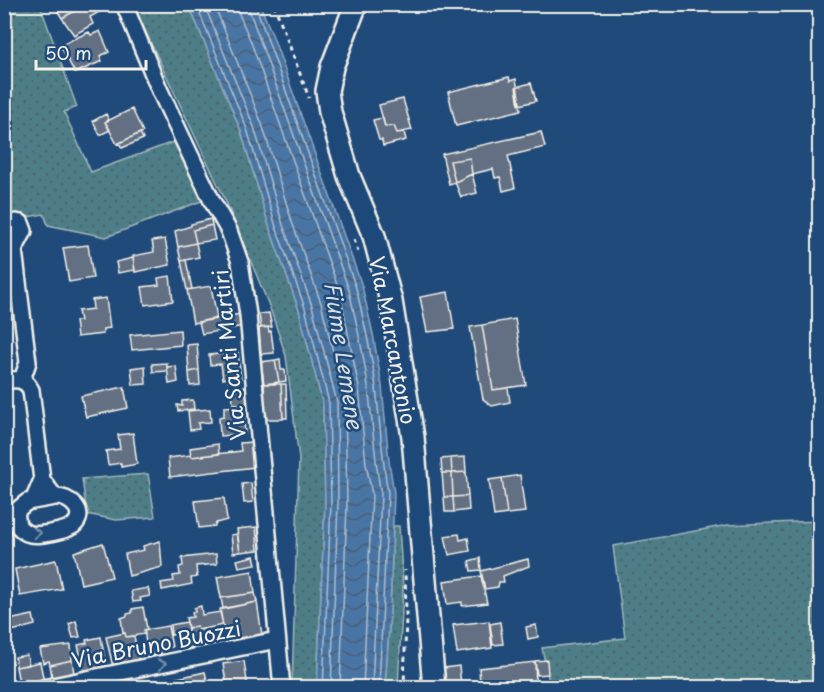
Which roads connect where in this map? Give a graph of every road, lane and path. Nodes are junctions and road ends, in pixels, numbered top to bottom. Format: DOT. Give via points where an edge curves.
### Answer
graph roads {
  1 [pos="124,4"];
  2 [pos="274,4"];
  3 [pos="356,4"];
  4 [pos="311,102"];
  5 [pos="352,232"];
  6 [pos="14,250"];
  7 [pos="359,254"];
  8 [pos="22,380"];
  9 [pos="4,381"];
  10 [pos="42,480"];
  11 [pos="56,497"];
  12 [pos="33,501"];
  13 [pos="405,565"];
  14 [pos="277,640"];
  15 [pos="43,687"];
  16 [pos="282,687"];
  17 [pos="404,687"];
  18 [pos="434,687"];
  1 -- 14 [label="street, Via Santi Martiri" via="240,262"];
  2 -- 4 [label="path"];
  3 -- 18 [label="main road, Via Marcantonio" via="327,91 349,176 374,236 392,301 413,437"];
  5 -- 7 [label="path"];
  6 -- 8 [label="street" via="28,362"];
  8 -- 9 [label="street"];
  8 -- 10 [label="street" via="31,390"];
  10 -- 11 [label="street"];
  10 -- 12 [label="street"];
  11 -- 12 [label="street"];
  12 -- 11 [label="street, one-way" via="16,511 22,531 36,535 68,529 77,523 75,505 63,496"];
  13 -- 17 [label="path"];
  15 -- 14 [label="street, Via Bruno Buozzi, one-way"];
  14 -- 16 [label="street, Via Santi Martiri"];
}
